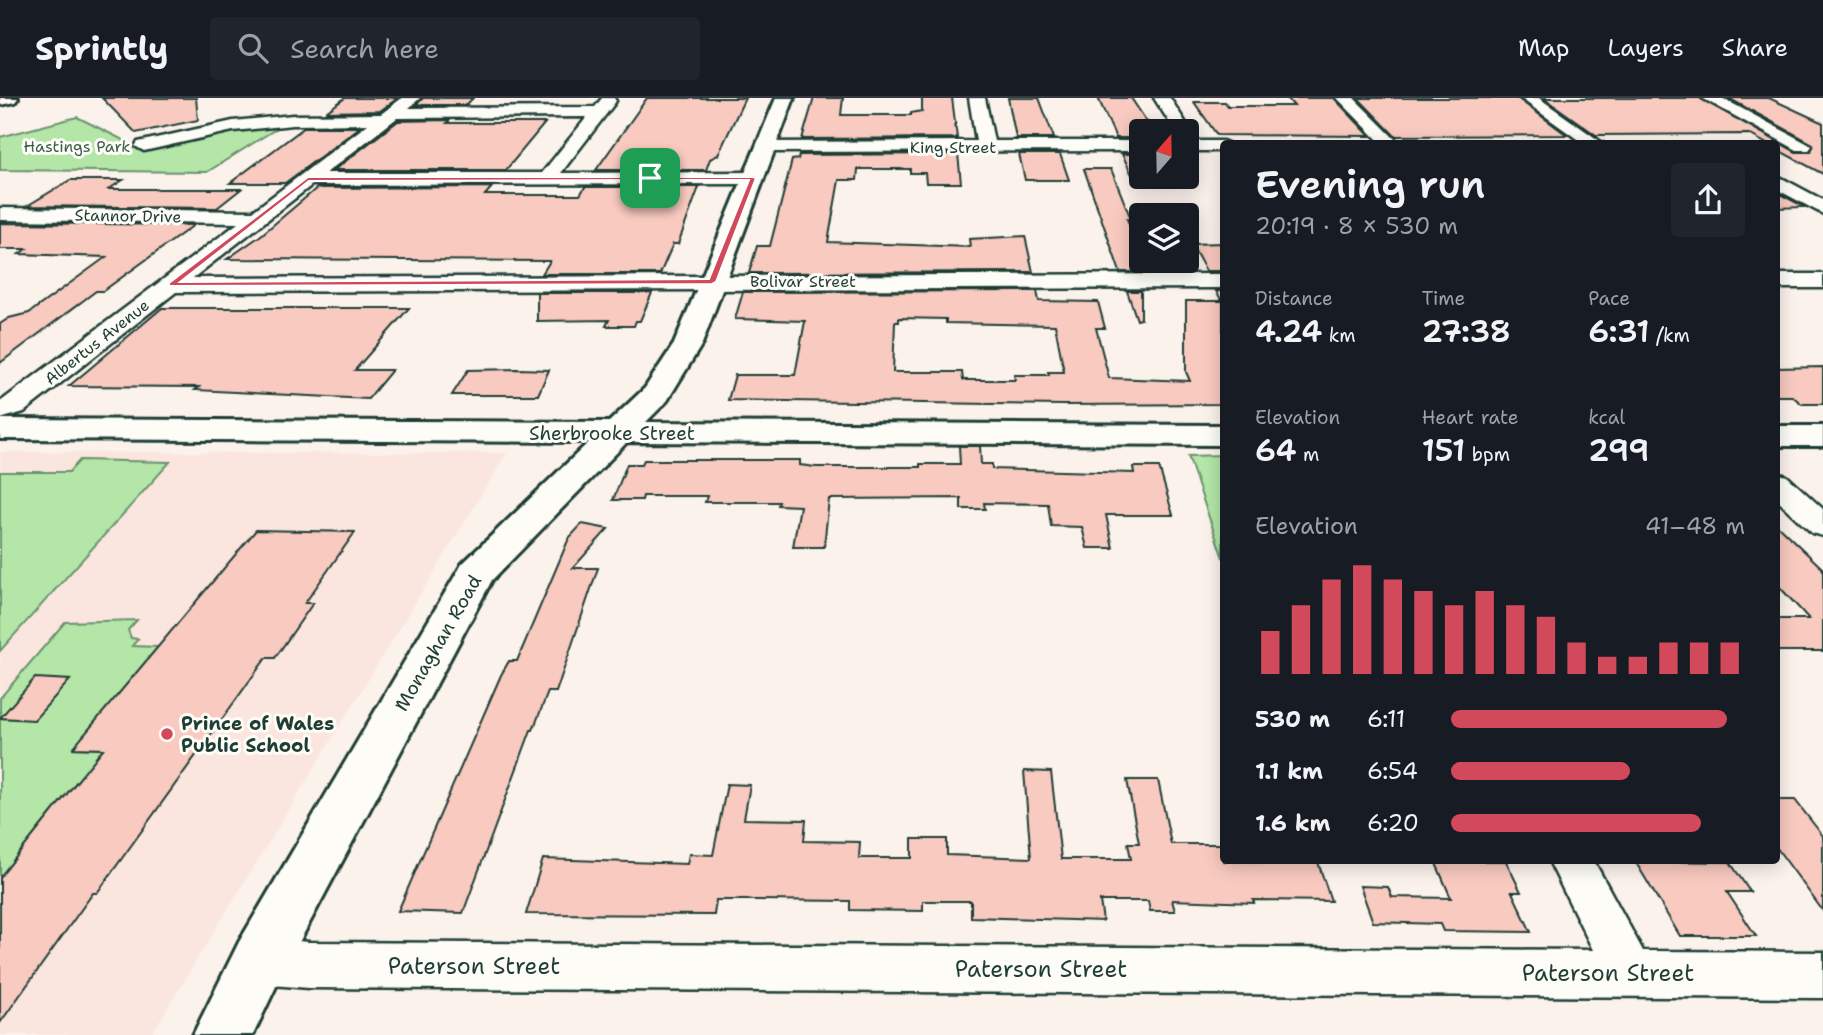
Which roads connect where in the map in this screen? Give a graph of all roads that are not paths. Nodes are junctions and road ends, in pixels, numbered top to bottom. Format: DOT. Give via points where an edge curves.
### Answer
graph roads {
  1 [pos="9,98"];
  2 [pos="412,98"];
  3 [pos="611,98"];
  4 [pos="785,98"];
  5 [pos="977,98"];
  6 [pos="1162,98"];
  7 [pos="1345,98"];
  8 [pos="1528,98"];
  9 [pos="1710,98"];
  10 [pos="0,100"];
  11 [pos="599,113"];
  12 [pos="388,116"];
  13 [pos="1174,119"];
  14 [pos="1388,140"];
  15 [pos="1590,140"];
  16 [pos="1199,142"];
  17 [pos="144,146"];
  18 [pos="986,146"];
  19 [pos="1129,146"];
  20 [pos="1220,146"];
  21 [pos="1780,146"];
  22 [pos="1803,146"];
  23 [pos="1823,146"];
  24 [pos="765,147"];
  25 [pos="753,178"];
  26 [pos="308,179"];
  27 [pos="547,179"];
  28 [pos="1780,183"];
  29 [pos="1823,208"];
  30 [pos="0,214"];
  31 [pos="255,217"];
  32 [pos="1220,281"];
  33 [pos="1780,281"];
  34 [pos="1823,281"];
  35 [pos="712,282"];
  36 [pos="172,285"];
  37 [pos="5,415"];
  38 [pos="617,433"];
  39 [pos="1220,435"];
  40 [pos="1780,436"];
  41 [pos="1823,436"];
  42 [pos="1780,486"];
  43 [pos="1823,526"];
  44 [pos="1573,864"];
  45 [pos="259,961"];
  46 [pos="1629,973"];
  47 [pos="1823,975"];
  48 [pos="222,1035"];
  1 -- 10 [label="main road"];
  2 -- 12 [label="street, Albertus Avenue"];
  3 -- 11 [label="street"];
  4 -- 24 [label="main road, Monaghan Road"];
  5 -- 18 [label="street"];
  6 -- 13 [label="street"];
  7 -- 14 [label="street"];
  8 -- 15 [label="street"];
  9 -- 22 [label="street"];
  11 -- 12 [label="street"];
  11 -- 27 [label="street"];
  12 -- 17 [label="street" via="228,125"];
  12 -- 26 [label="street, Albertus Avenue"];
  16 -- 20 [label="street"];
  18 -- 19 [label="street, King Street"];
  18 -- 24 [label="street, King Street"];
  21 -- 22 [label="street"];
  22 -- 23 [label="street"];
  24 -- 25 [label="main road, Monaghan Road"];
  25 -- 27 [label="street"];
  25 -- 35 [label="main road, Monaghan Road"];
  26 -- 27 [label="street"];
  26 -- 31 [label="street, Albertus Avenue"];
  28 -- 29 [label="street"];
  30 -- 31 [label="street, Stannor Drive"];
  31 -- 36 [label="street, Albertus Avenue"];
  32 -- 35 [label="street, Bolivar Street"];
  33 -- 34 [label="street"];
  35 -- 36 [label="street, Bolivar Street"];
  35 -- 38 [label="main road, Monaghan Road" via="681,354 656,394"];
  36 -- 37 [label="street, Albertus Avenue"];
  37 -- 38 [label="main road, Sherbrooke Street" via="69,429"];
  38 -- 39 [label="main road, Sherbrooke Street"];
  38 -- 45 [label="main road, Monaghan Road" via="477,573"];
  40 -- 41 [label="main road"];
  42 -- 43 [label="street"];
  44 -- 46 [label="street"];
  45 -- 46 [label="street, Paterson Street" via="309,965"];
  45 -- 48 [label="main road, Monaghan Road"];
  46 -- 47 [label="street, Paterson Street"];
}
